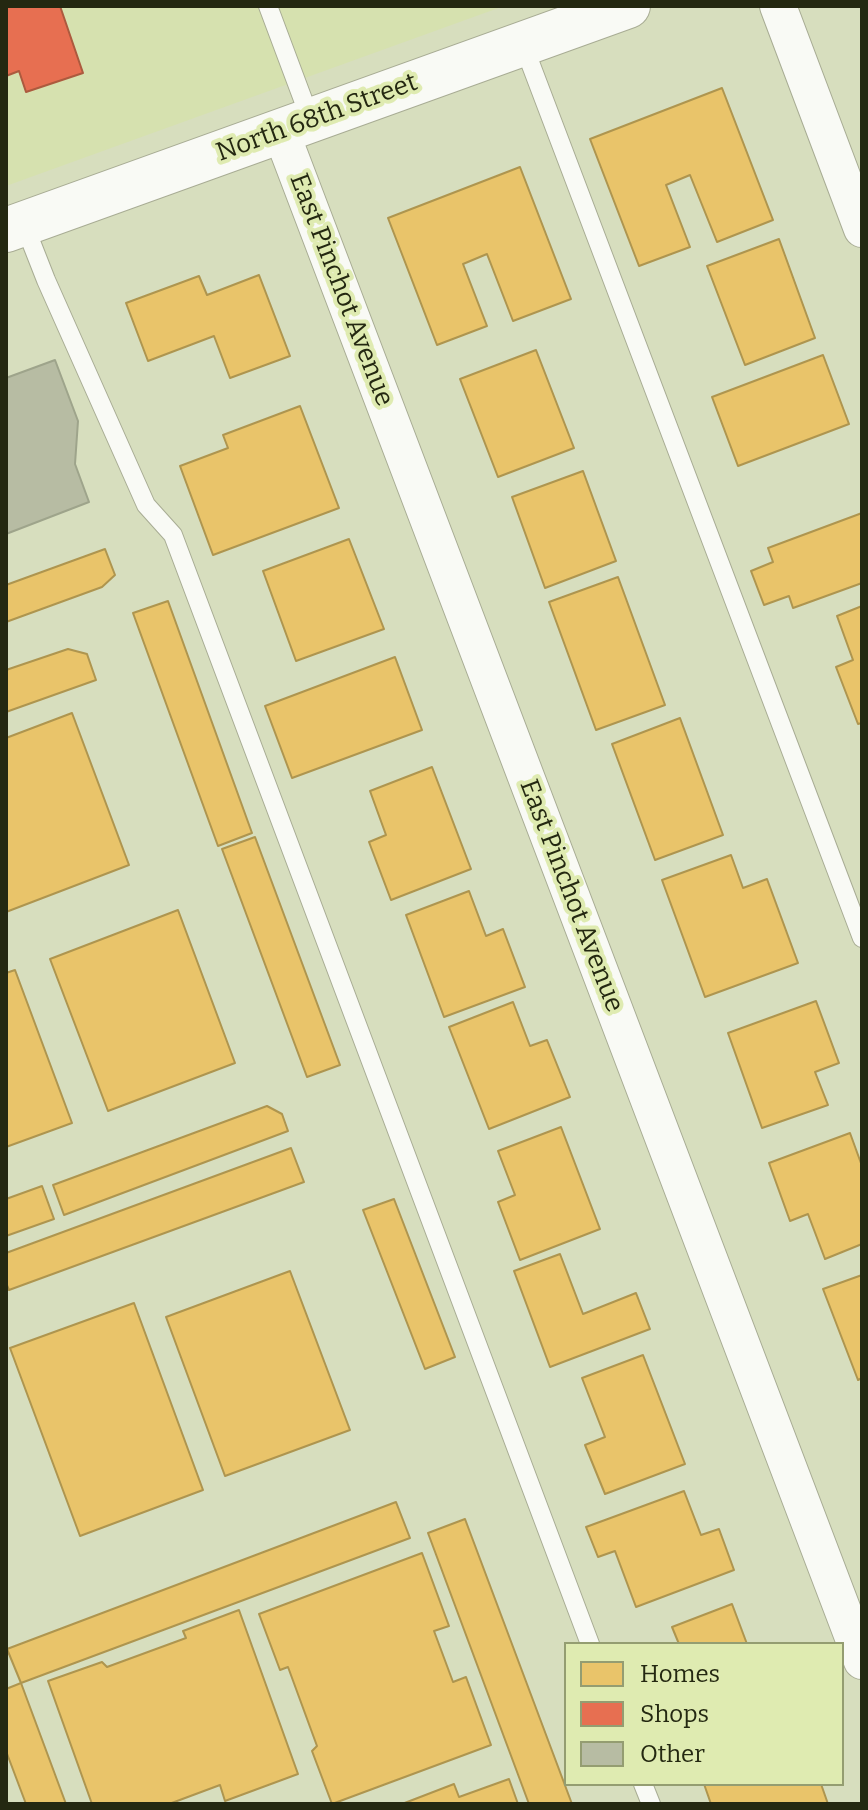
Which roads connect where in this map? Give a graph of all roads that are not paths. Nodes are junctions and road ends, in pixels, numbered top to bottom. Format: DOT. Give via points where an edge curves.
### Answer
graph roads {
  1 [pos="268,6"];
  2 [pos="628,6"];
  3 [pos="778,6"];
  4 [pos="544,27"];
  5 [pos="296,126"];
  6 [pos="15,227"];
  7 [pos="862,229"];
  8 [pos="862,938"];
  9 [pos="589,1642"];
  10 [pos="862,1661"];
  1 -- 5 [label="lane"];
  2 -- 4 [label="main road, North 68th Street"];
  3 -- 7 [label="street"];
  4 -- 5 [label="main road, North 68th Street"];
  4 -- 8 [label="lane"];
  5 -- 6 [label="main road, North 68th Street"];
  5 -- 10 [label="street, East Pinchot Avenue"];
  6 -- 9 [label="lane" via="46,280 146,505 173,535"];
}
